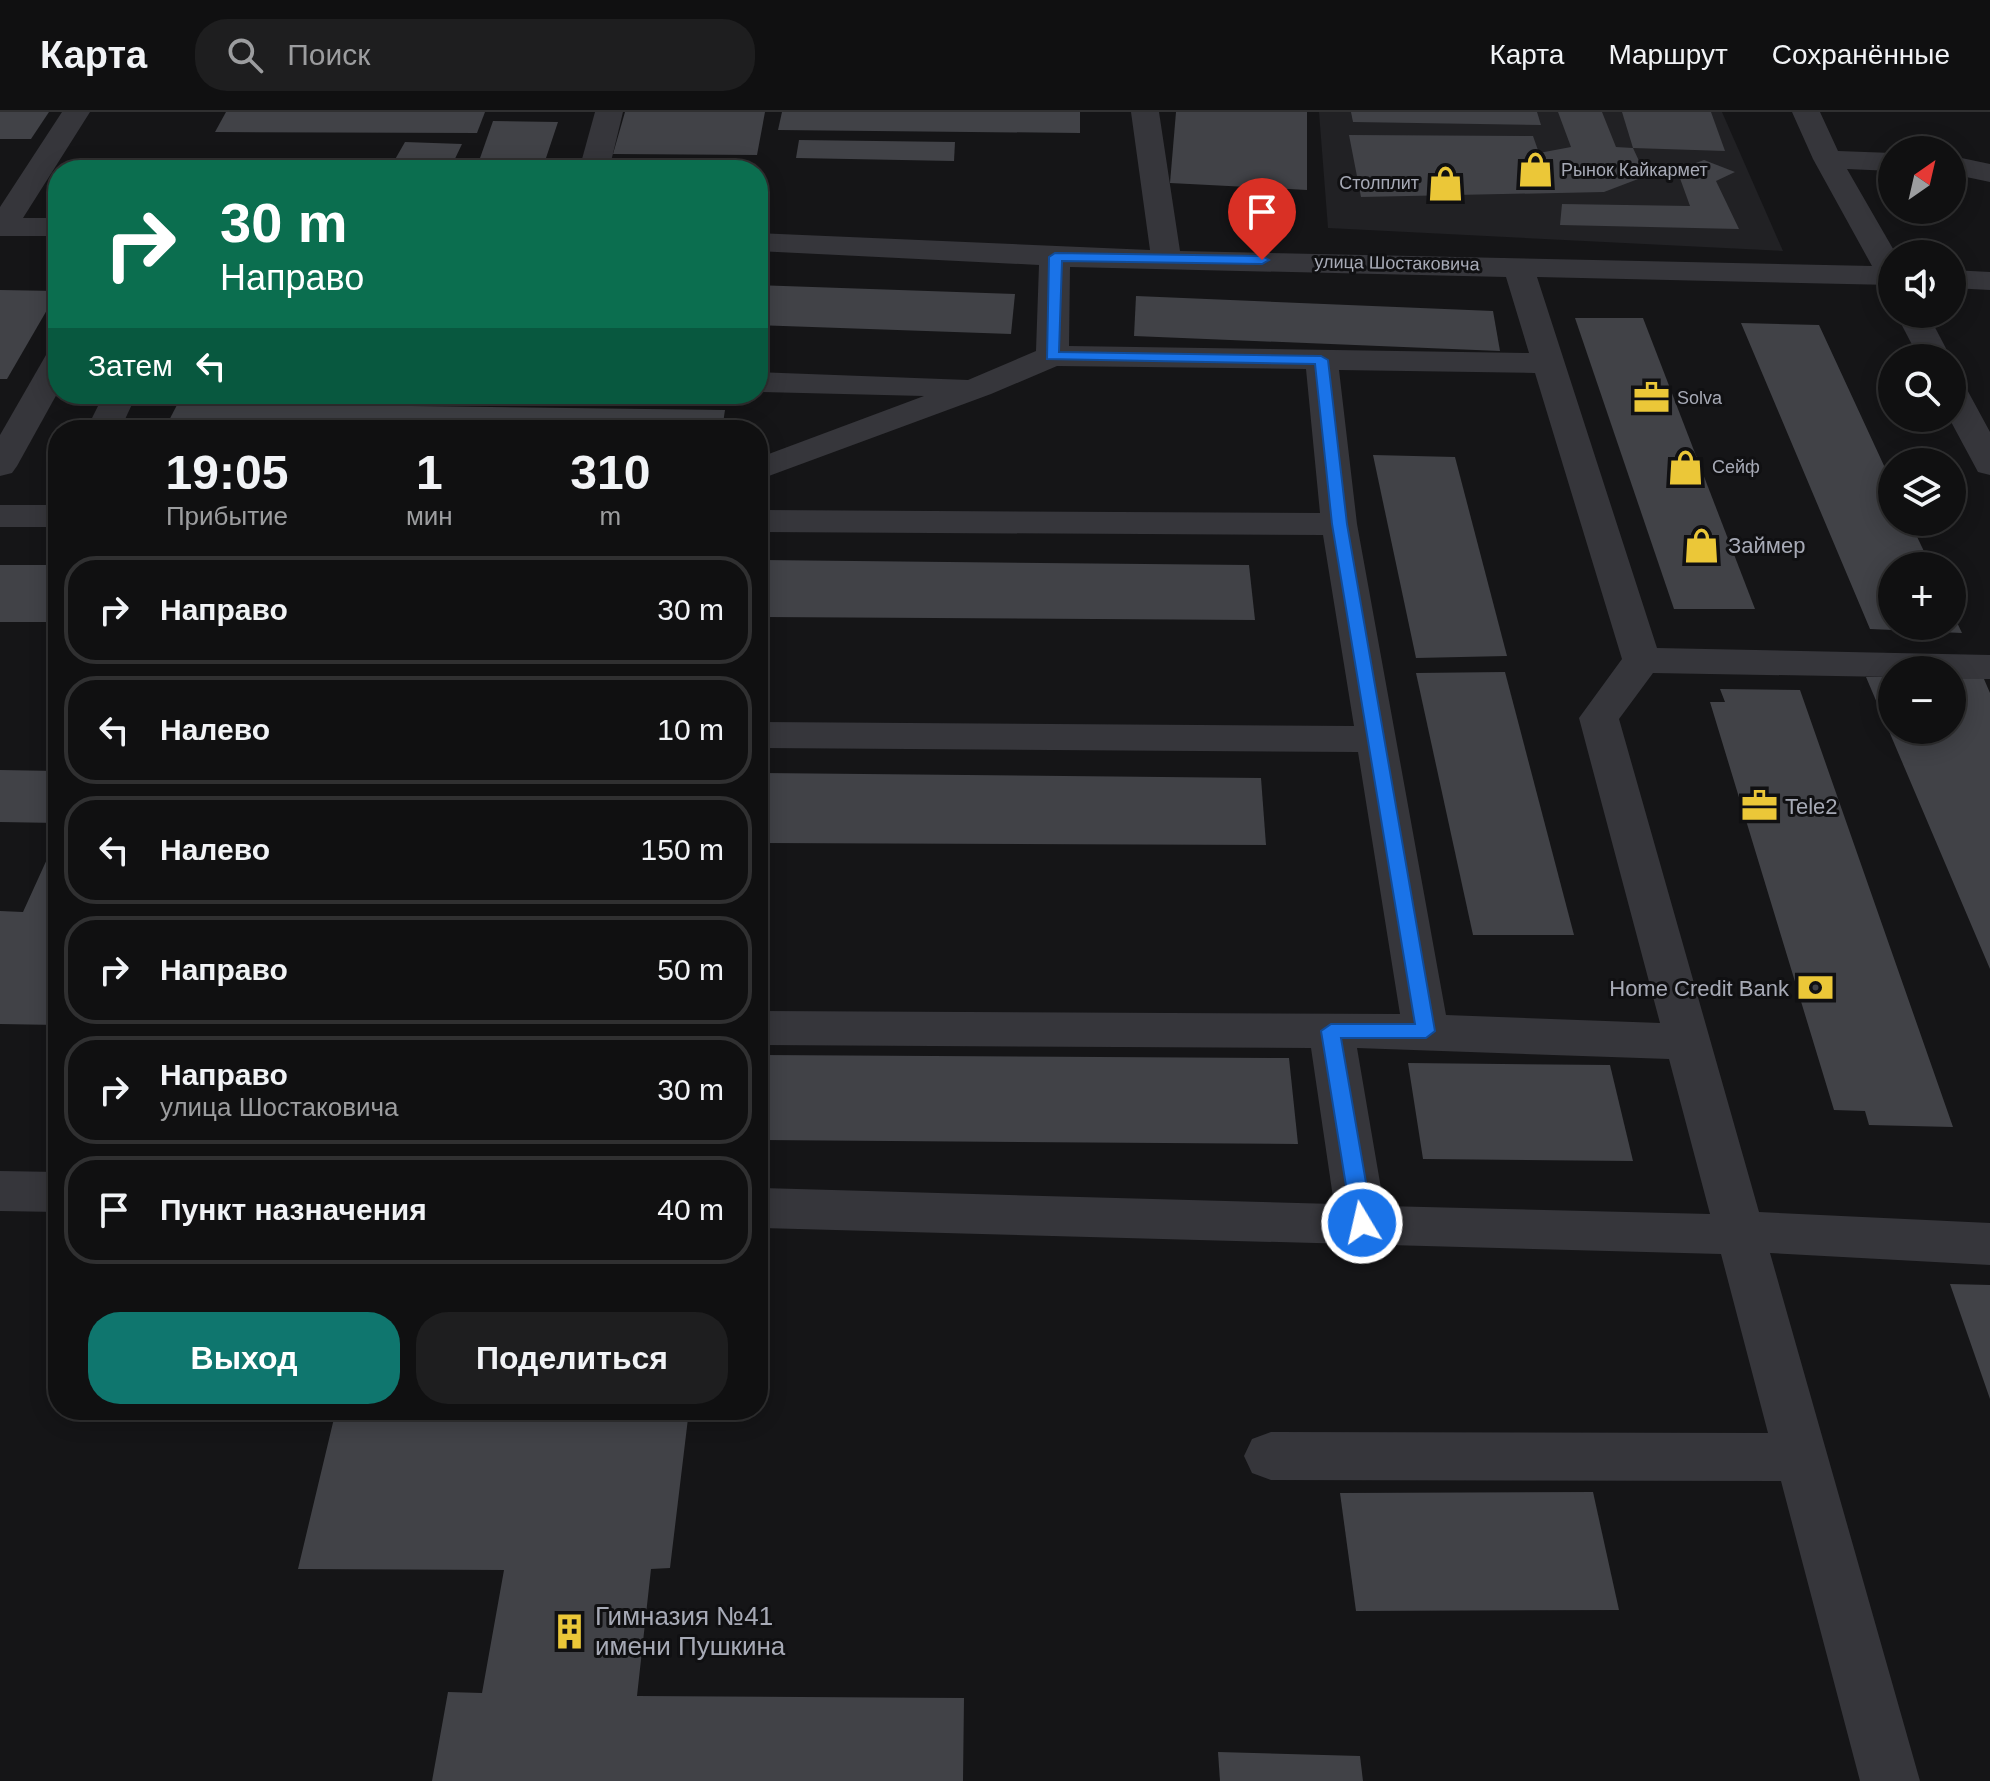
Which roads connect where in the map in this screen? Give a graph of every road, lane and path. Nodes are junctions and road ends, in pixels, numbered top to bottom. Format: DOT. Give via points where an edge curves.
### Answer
graph roads {
  1 [pos="76,112"];
  2 [pos="609,112"];
  3 [pos="1145,112"];
  4 [pos="1806,112"];
  5 [pos="1827,159"];
  6 [pos="597,160"];
  7 [pos="1878,161"];
  8 [pos="1966,168"];
  9 [pos="1990,173"];
  10 [pos="1,227"];
  11 [pos="48,227"];
  12 [pos="768,243"];
  13 [pos="1878,250"];
  14 [pos="1055,257"];
  15 [pos="1166,258"];
  16 [pos="1518,266"];
  17 [pos="1878,275"];
  18 [pos="1966,280"];
  19 [pos="1990,281"];
  20 [pos="1052,356"];
  21 [pos="1321,360"];
  22 [pos="1548,363"];
  23 [pos="48,377"];
  24 [pos="768,382"];
  25 [pos="979,387"];
  26 [pos="1966,416"];
  27 [pos="9,434"];
  28 [pos="1987,453"];
  29 [pos="0,466"];
  30 [pos="768,466"];
  31 [pos="0,516"];
  32 [pos="48,516"];
  33 [pos="768,521"];
  34 [pos="1339,524"];
  35 [pos="1642,660"];
  36 [pos="1990,667"];
  37 [pos="768,735"];
  38 [pos="1376,739"];
  39 [pos="768,1028"];
  40 [pos="1331,1031"];
  41 [pos="1426,1031"];
  42 [pos="1688,1042"];
  43 [pos="0,1191"];
  44 [pos="48,1192"];
  45 [pos="768,1208"];
  46 [pos="1362,1223"];
  47 [pos="1740,1231"];
  48 [pos="1990,1244"];
  49 [pos="1271,1456"];
  50 [pos="1801,1457"];
  51 [pos="1890,1781"];
  1 -- 10 [label="street"];
  2 -- 6 [label="street"];
  3 -- 15 [label="street"];
  4 -- 5 [label="street"];
  5 -- 7 [label="street"];
  5 -- 13 [label="street"];
  8 -- 9 [label="street"];
  10 -- 11 [label="street"];
  12 -- 14 [label="street, улица Шостаковича"];
  14 -- 15 [label="street, улица Шостаковича"];
  14 -- 20 [label="street"];
  15 -- 16 [label="street, улица Шостаковича"];
  16 -- 17 [label="street, улица Шостаковича"];
  16 -- 22 [label="street"];
  18 -- 19 [label="street"];
  20 -- 21 [label="street"];
  20 -- 25 [label="street"];
  21 -- 22 [label="street"];
  21 -- 34 [label="street"];
  22 -- 35 [label="street"];
  23 -- 27 [label="street"];
  24 -- 25 [label="street"];
  25 -- 30 [label="street"];
  26 -- 28 [label="street"];
  27 -- 29 [label="street"];
  31 -- 32 [label="street"];
  33 -- 34 [label="street"];
  34 -- 38 [label="street"];
  35 -- 36 [label="street"];
  35 -- 42 [label="street" via="1599,718"];
  37 -- 38 [label="street"];
  38 -- 41 [label="street"];
  39 -- 40 [label="street"];
  40 -- 41 [label="street"];
  40 -- 46 [label="street"];
  41 -- 42 [label="street"];
  42 -- 47 [label="street"];
  43 -- 44 [label="street"];
  45 -- 46 [label="street"];
  46 -- 47 [label="street" via="1706,1235"];
  47 -- 48 [label="street"];
  47 -- 50 [label="street"];
  49 -- 50 [label="street"];
  50 -- 51 [label="street"];
}
